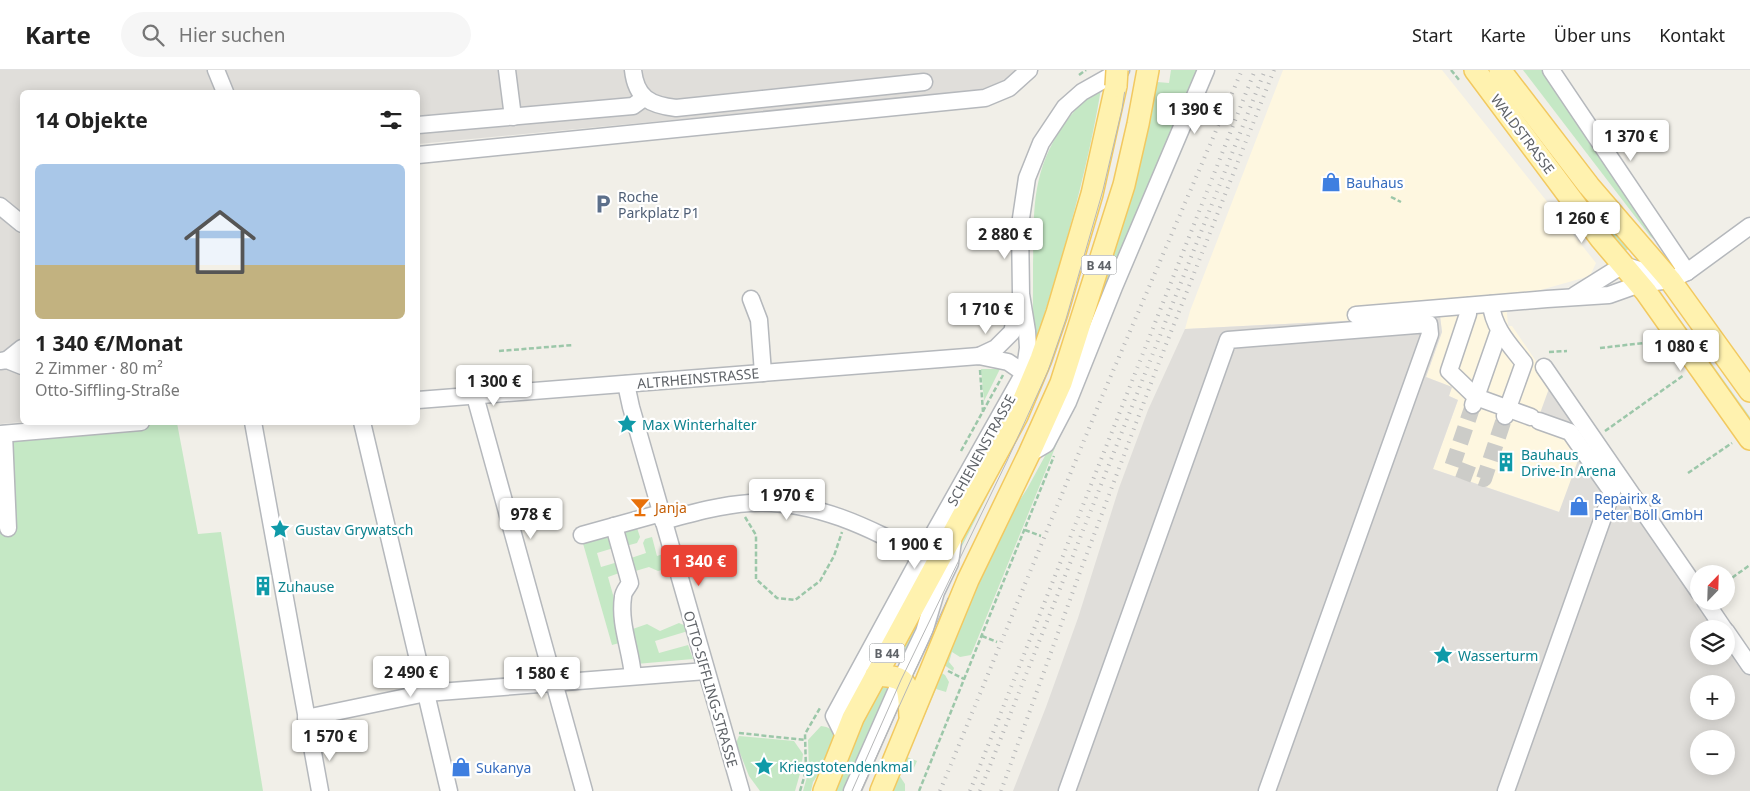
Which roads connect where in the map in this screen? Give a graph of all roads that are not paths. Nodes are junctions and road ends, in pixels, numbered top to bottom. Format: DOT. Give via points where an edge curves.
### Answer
graph roads {
  1 [pos="216,70"];
  2 [pos="507,70"];
  3 [pos="633,70"];
  4 [pos="1029,70"];
  5 [pos="1148,70"];
  6 [pos="1206,70"];
  7 [pos="1475,70"];
  8 [pos="1500,70"];
  9 [pos="1551,70"];
  10 [pos="1118,75"];
  11 [pos="924,82"];
  12 [pos="224,90"];
  13 [pos="644,98"];
  14 [pos="512,117"];
  15 [pos="420,125"];
  16 [pos="420,155"];
  17 [pos="0,206"];
  18 [pos="20,222"];
  19 [pos="1750,226"];
  20 [pos="1624,265"];
  21 [pos="1678,276"];
  22 [pos="1640,284"];
  23 [pos="1022,294"];
  24 [pos="1570,297"];
  25 [pos="751,299"];
  26 [pos="1491,304"];
  27 [pos="1468,306"];
  28 [pos="1356,315"];
  29 [pos="1499,331"];
  30 [pos="20,350"];
  31 [pos="979,356"];
  32 [pos="1544,360"];
  33 [pos="10,362"];
  34 [pos="763,373"];
  35 [pos="1024,373"];
  36 [pos="626,384"];
  37 [pos="1750,391"];
  38 [pos="475,396"];
  39 [pos="420,400"];
  40 [pos="1475,401"];
  41 [pos="1506,412"];
  42 [pos="1017,416"];
  43 [pos="106,425"];
  44 [pos="254,425"];
  45 [pos="363,425"];
  46 [pos="2,434"];
  47 [pos="1744,440"];
  48 [pos="1029,454"];
  49 [pos="662,517"];
  50 [pos="614,526"];
  51 [pos="8,528"];
  52 [pos="955,529"];
  53 [pos="582,535"];
  54 [pos="922,556"];
  55 [pos="1690,579"];
  56 [pos="1735,644"];
  57 [pos="1750,666"];
  58 [pos="706,670"];
  59 [pos="876,675"];
  60 [pos="633,676"];
  61 [pos="901,680"];
  62 [pos="554,683"];
  63 [pos="426,693"];
  64 [pos="306,718"];
  65 [pos="910,721"];
  66 [pos="844,738"];
  67 [pos="320,791"];
  68 [pos="449,791"];
  69 [pos="584,791"];
  70 [pos="741,791"];
  71 [pos="824,791"];
  72 [pos="852,791"];
  73 [pos="881,791"];
  74 [pos="1067,791"];
  75 [pos="1267,791"];
  76 [pos="1506,791"];
  1 -- 12 [label="street"];
  2 -- 14 [label="street"];
  3 -- 13 [label="street" via="637,88"];
  4 -- 16 [label="street" via="1009,88 985,98"];
  5 -- 48 [label="main road, B 44" via="1124,185 1061,383"];
  6 -- 48 [label="street" via="1068,402 1046,444"];
  7 -- 20 [label="main road, WALDSTRASSE"];
  8 -- 21 [label="main road, WALDSTRASSE" via="1590,186"];
  9 -- 21 [label="street"];
  10 -- 23 [label="street" via="1082,92 1066,107 1040,143 1031,162 1020,225"];
  10 -- 42 [label="main road, B 44" via="1092,194 1041,359"];
  11 -- 13 [label="street" via="676,108 659,106"];
  13 -- 14 [label="street" via="633,106"];
  14 -- 15 [label="street"];
  17 -- 18 [label="street"];
  19 -- 21 [label="street"];
  20 -- 21 [label="street"];
  20 -- 22 [label="main road, WALDSTRASSE"];
  20 -- 24 [label="street"];
  21 -- 22 [label="street"];
  21 -- 37 [label="main road, WALDSTRASSE"];
  22 -- 24 [label="street" via="1609,295"];
  22 -- 47 [label="main road, WALDSTRASSE"];
  23 -- 31 [label="street, ALTRHEINSTRASSE" via="1012,332 996,348"];
  23 -- 35 [label="street, SCHIENENSTRASSE" via="1028,330"];
  24 -- 26 [label="street"];
  25 -- 34 [label="street" via="759,320"];
  26 -- 27 [label="street"];
  26 -- 29 [label="street"];
  27 -- 28 [label="street"];
  27 -- 40 [label="street" via="1449,371"];
  29 -- 40 [label="street"];
  29 -- 41 [label="street" via="1524,363"];
  30 -- 33 [label="street"];
  31 -- 34 [label="street, ALTRHEINSTRASSE"];
  31 -- 35 [label="street, ALTRHEINSTRASSE" via="1008,362"];
  32 -- 55 [label="street" via="1593,439"];
  34 -- 36 [label="street, ALTRHEINSTRASSE"];
  35 -- 42 [label="street, SCHIENENSTRASSE"];
  35 -- 54 [label="street, SCHIENENSTRASSE"];
  36 -- 38 [label="street, ALTRHEINSTRASSE"];
  36 -- 49 [label="street, OTTO-SIFFLING-STRASSE"];
  38 -- 39 [label="street, ALTRHEINSTRASSE"];
  38 -- 62 [label="street"];
  40 -- 41 [label="street"];
  41 -- 76 [label="street" via="1570,432 1612,492"];
  42 -- 52 [label="main road, SCHIENENSTRASSE / B 44"];
  43 -- 46 [label="street"];
  44 -- 64 [label="street"];
  45 -- 63 [label="street"];
  46 -- 51 [label="street"];
  48 -- 65 [label="main road, B 44" via="968,580"];
  49 -- 50 [label="street"];
  49 -- 54 [label="street" via="751,503 789,505 850,520"];
  49 -- 58 [label="street, OTTO-SIFFLING-STRASSE"];
  50 -- 53 [label="street"];
  50 -- 60 [label="street" via="630,583 623,595 623,628"];
  52 -- 54 [label="main road, SCHIENENSTRASSE / B 44"];
  52 -- 61 [label="street" via="950,563 936,592 924,632"];
  54 -- 59 [label="main road, SCHIENENSTRASSE / B 44"];
  54 -- 66 [label="street, SCHIENENSTRASSE" via="834,716"];
  56 -- 57 [label="street"];
  58 -- 60 [label="street"];
  58 -- 70 [label="street, OTTO-SIFFLING-STRASSE"];
  59 -- 61 [label="main road, B 44"];
  59 -- 66 [label="main road, SCHIENENSTRASSE / B 44"];
  60 -- 62 [label="street"];
  61 -- 65 [label="main road, B 44" via="908,687"];
  61 -- 72 [label="street"];
  62 -- 63 [label="street"];
  62 -- 69 [label="street"];
  63 -- 64 [label="street"];
  63 -- 68 [label="street"];
  64 -- 67 [label="street"];
  65 -- 73 [label="main road, B 44"];
  66 -- 71 [label="main road, SCHIENENSTRASSE / B 44"];
  74 -- 75 [label="street" via="1228,340 1429,324 1430,334"];
}
